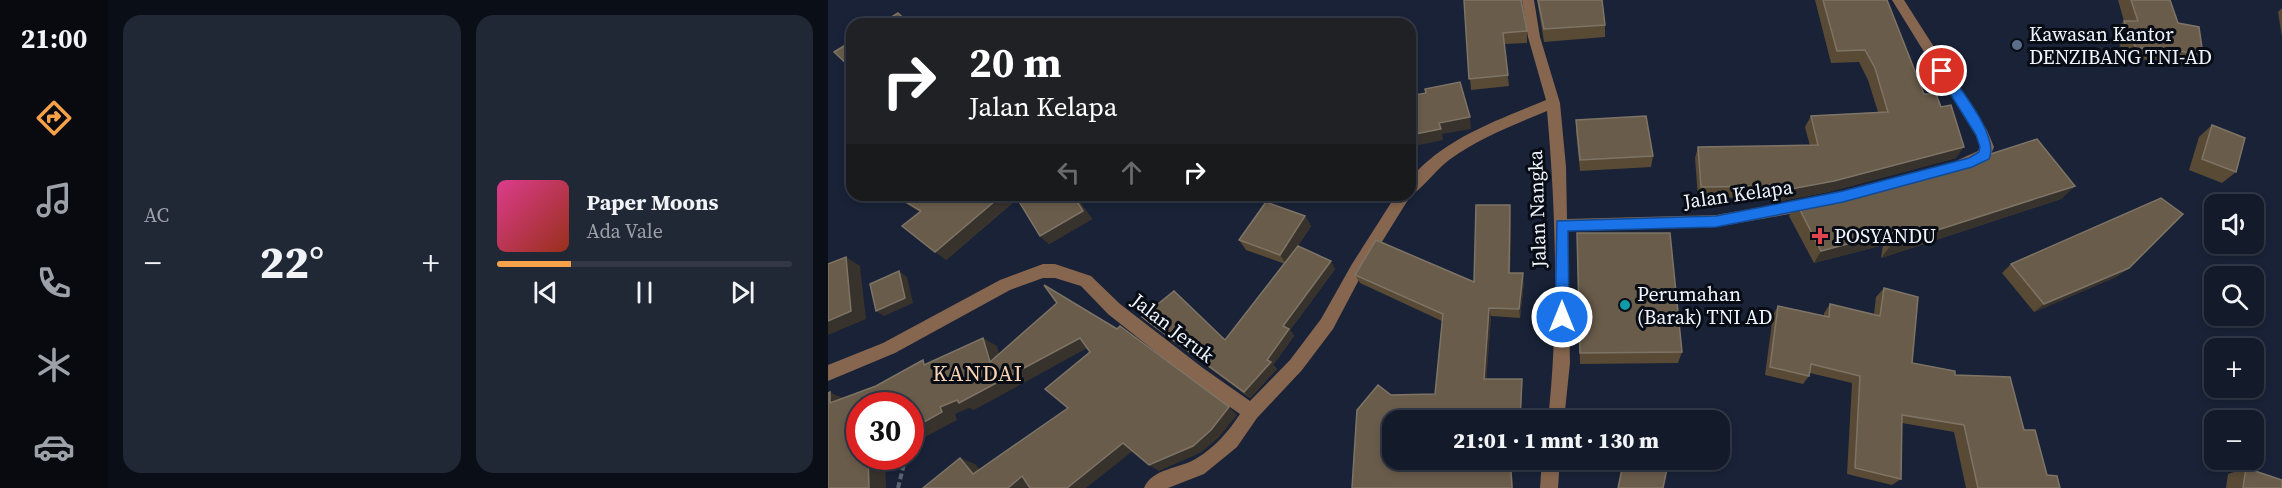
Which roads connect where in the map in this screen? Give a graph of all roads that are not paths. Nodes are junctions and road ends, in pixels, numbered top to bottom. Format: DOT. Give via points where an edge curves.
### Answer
graph roads {
  1 [pos="1528,0"];
  2 [pos="1898,0"];
  3 [pos="1553,103"];
  4 [pos="1944,169"];
  5 [pos="1416,182"];
  6 [pos="1829,200"];
  7 [pos="1400,201"];
  8 [pos="1562,225"];
  9 [pos="828,373"];
  10 [pos="1557,410"];
  11 [pos="1251,412"];
  12 [pos="1550,470"];
  13 [pos="1153,488"];
  14 [pos="1549,488"];
  1 -- 3 [label="street, Jalan Nangka"];
  2 -- 4 [label="street" via="1987,147 1984,155 1972,162"];
  3 -- 5 [label="street" via="1470,142 1432,165"];
  3 -- 8 [label="street, Jalan Nangka"];
  6 -- 8 [label="street, Jalan Kelapa" via="1716,221"];
  7 -- 11 [label="street" via="1327,324 1296,365"];
  8 -- 10 [label="street, Jalan Nangka" via="1562,363"];
  9 -- 11 [label="street, Jalan Jeruk" via="890,348 1005,285 1043,271 1055,271 1086,281 1114,309"];
  11 -- 13 [label="street" via="1244,425 1203,464 1167,477"];
  12 -- 14 [label="street"];
}
